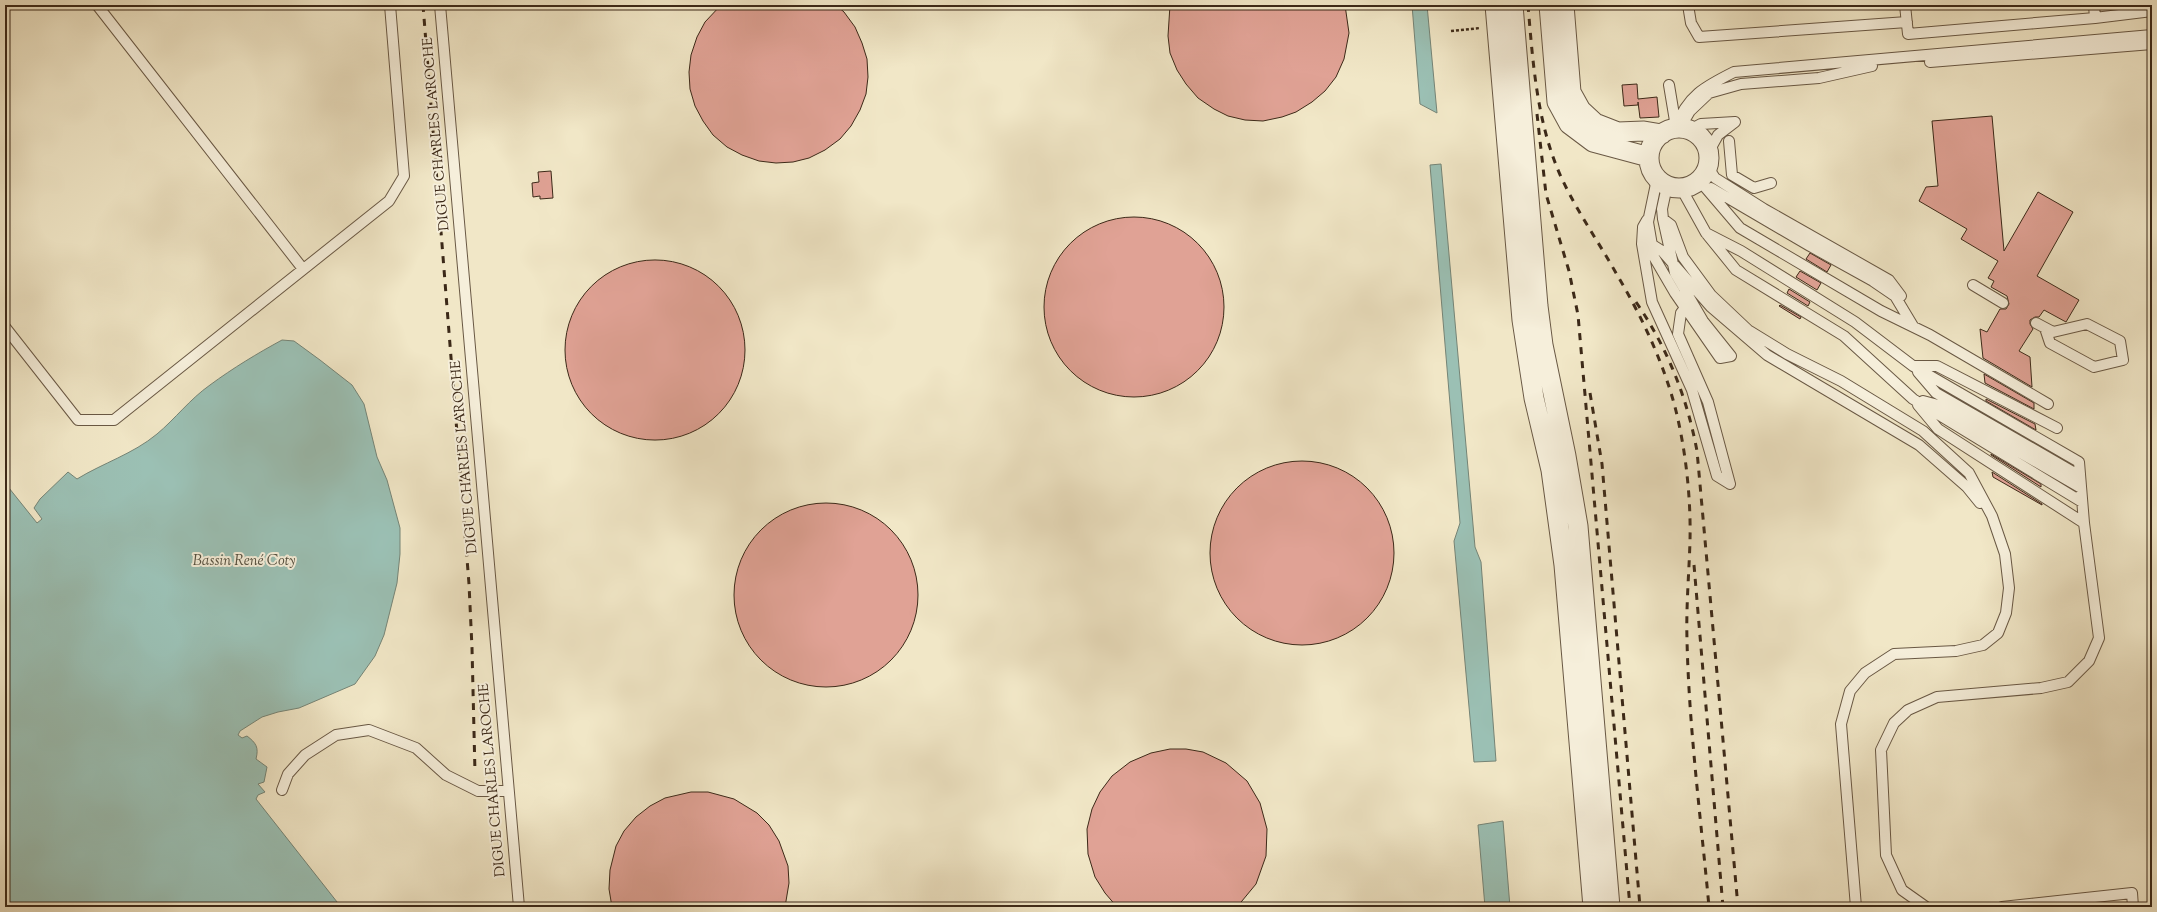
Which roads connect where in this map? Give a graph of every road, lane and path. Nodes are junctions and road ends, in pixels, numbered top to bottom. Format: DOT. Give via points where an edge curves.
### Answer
graph roads {
  1 [pos="97,5"];
  2 [pos="390,5"];
  3 [pos="440,5"];
  4 [pos="1495,5"];
  5 [pos="1513,5"];
  6 [pos="1548,5"];
  7 [pos="1564,5"];
  8 [pos="1688,5"];
  9 [pos="1905,5"];
  10 [pos="2094,5"];
  11 [pos="2152,11"];
  12 [pos="2095,18"];
  13 [pos="1907,22"];
  14 [pos="2152,35"];
  15 [pos="2152,44"];
  16 [pos="1669,86"];
  17 [pos="1677,130"];
  18 [pos="1729,141"];
  19 [pos="1649,158"];
  20 [pos="1704,169"];
  21 [pos="1771,182"];
  22 [pos="1668,184"];
  23 [pos="1649,216"];
  24 [pos="1663,219"];
  25 [pos="1706,233"];
  26 [pos="1651,244"];
  27 [pos="1673,264"];
  28 [pos="303,269"];
  29 [pos="1973,285"];
  30 [pos="2003,303"];
  31 [pos="1688,304"];
  32 [pos="1908,306"];
  33 [pos="2041,325"];
  34 [pos="1913,326"];
  35 [pos="5,327"];
  36 [pos="1913,366"];
  37 [pos="1913,399"];
  38 [pos="2048,404"];
  39 [pos="2057,428"];
  40 [pos="2081,488"];
  41 [pos="2082,502"];
  42 [pos="1992,516"];
  43 [pos="2084,523"];
  44 [pos="282,790"];
  45 [pos="508,790"];
  46 [pos="519,907"];
  47 [pos="1593,907"];
  48 [pos="1610,907"];
  49 [pos="1856,907"];
  50 [pos="1926,907"];
  51 [pos="2002,907"];
  52 [pos="2133,907"];
  1 -- 28 [label="lane"];
  2 -- 28 [label="lane" via="404,176 389,201"];
  3 -- 45 [label="lane, DIGUE CHARLES LAROCHE"];
  4 -- 47 [label="street" via="1522,320 1534,398 1551,470 1564,565"];
  5 -- 48 [label="street" via="1541,329 1578,526"];
  6 -- 19 [label="street" via="1557,102 1569,124 1593,142"];
  7 -- 17 [label="street" via="1571,92 1581,110 1595,123 1618,132"];
  8 -- 13 [label="lane" via="1691,23 1699,37"];
  9 -- 13 [label="lane"];
  10 -- 12 [label="lane"];
  11 -- 12 [label="lane"];
  12 -- 13 [label="lane" via="1908,34"];
  14 -- 17 [label="lane" via="1734,72 1704,87 1681,113"];
  15 -- 17 [label="lane" via="1865,67 1819,78 1741,84 1709,92 1690,111"];
  16 -- 17 [label="lane"];
  17 -- 19 [label="street" via="1655,140"];
  17 -- 20 [label="street" via="1698,136 1705,144"];
  17 -- 20 [label="lane" via="1701,124 1735,122 1718,135"];
  18 -- 21 [label="lane" via="1732,175 1754,188"];
  19 -- 22 [label="street" via="1650,165"];
  20 -- 22 [label="street" via="1691,185"];
  20 -- 32 [label="lane" via="1764,209 1888,280"];
  20 -- 34 [label="lane" via="1740,228 1881,311"];
  20 -- 34 [label="lane" via="1714,191 1895,296"];
  22 -- 23 [label="lane"];
  22 -- 24 [label="lane" via="1662,209"];
  22 -- 25 [label="lane"];
  23 -- 26 [label="lane"];
  23 -- 31 [label="lane" via="1643,227 1642,244 1652,302 1692,390 1717,476 1730,484 1708,402 1678,334 1681,313"];
  24 -- 27 [label="lane"];
  24 -- 42 [label="lane" via="1671,224 1683,256 1711,295 1748,330 1841,381 1923,431 1969,473"];
  25 -- 36 [label="lane" via="1741,251 1855,322"];
  25 -- 37 [label="lane" via="1736,270 1844,336"];
  26 -- 27 [label="lane"];
  26 -- 31 [label="lane" via="1654,257"];
  27 -- 31 [label="lane"];
  27 -- 42 [label="lane" via="1711,306 1767,355 1919,444 1967,487"];
  28 -- 35 [label="lane" via="114,420 78,420"];
  29 -- 30 [label="lane"];
  31 -- 31 [label="lane" via="1720,358 1731,356 1703,321"];
  33 -- 33 [label="lane" via="2050,343 2094,367 2123,360 2120,341 2087,324 2054,332"];
  34 -- 38 [label="lane"];
  36 -- 39 [label="lane" via="1936,366"];
  36 -- 40 [label="lane" via="2079,462"];
  37 -- 40 [label="lane" via="1938,405"];
  37 -- 41 [label="lane"];
  37 -- 43 [label="lane" via="1938,429"];
  40 -- 41 [label="lane"];
  41 -- 43 [label="lane"];
  42 -- 49 [label="lane" via="2005,554 2009,588 2006,613 1998,633 1983,645 1956,651 1894,654 1866,673 1850,690 1841,724"];
  43 -- 50 [label="lane" via="2099,638 2089,661 2068,682 2041,688 1937,697 1908,710 1894,723 1881,750 1886,856 1902,890"];
  44 -- 45 [label="lane" via="288,774 305,755 336,735 369,730 416,748 446,775 478,791"];
  45 -- 46 [label="lane, DIGUE CHARLES LAROCHE"];
  51 -- 52 [label="lane" via="2132,893"];
}
